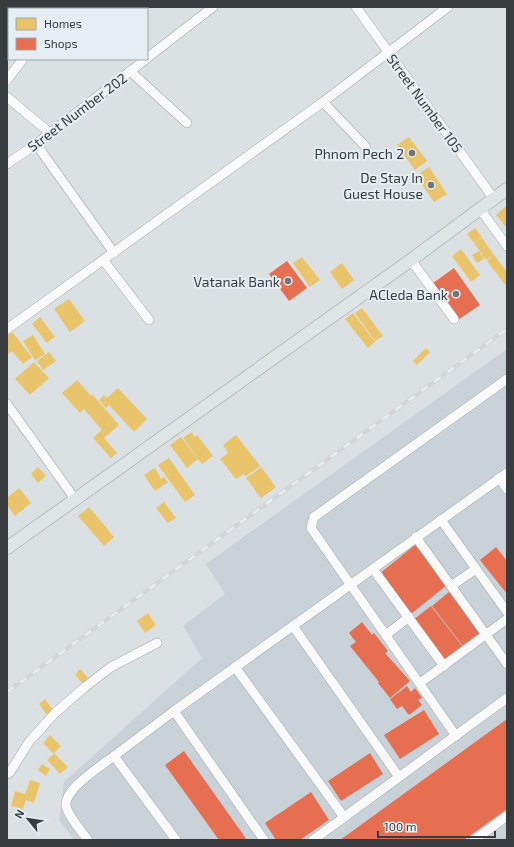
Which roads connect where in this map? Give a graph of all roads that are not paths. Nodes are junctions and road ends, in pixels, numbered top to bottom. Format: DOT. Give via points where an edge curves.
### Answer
graph roads {
  1 [pos="213,7"];
  2 [pos="356,7"];
  3 [pos="448,7"];
  4 [pos="388,52"];
  5 [pos="148,56"];
  6 [pos="22,60"];
  7 [pos="144,60"];
  8 [pos="130,71"];
  9 [pos="7,80"];
  10 [pos="7,97"];
  11 [pos="323,102"];
  12 [pos="188,123"];
  13 [pos="50,133"];
  14 [pos="36,144"];
  15 [pos="366,147"];
  16 [pos="7,164"];
  17 [pos="507,189"];
  18 [pos="494,199"];
  19 [pos="480,209"];
  20 [pos="507,246"];
  21 [pos="114,252"];
  22 [pos="411,260"];
  23 [pos="104,261"];
  24 [pos="454,318"];
  25 [pos="149,320"];
  26 [pos="7,329"];
  27 [pos="507,379"];
  28 [pos="7,404"];
  29 [pos="507,473"];
  30 [pos="499,478"];
  31 [pos="507,489"];
  32 [pos="75,500"];
  33 [pos="441,520"];
  34 [pos="416,537"];
  35 [pos="7,548"];
  36 [pos="373,569"];
  37 [pos="476,570"];
  38 [pos="350,585"];
  39 [pos="451,586"];
  40 [pos="507,612"];
  41 [pos="409,617"];
  42 [pos="507,619"];
  43 [pos="293,626"];
  44 [pos="386,635"];
  45 [pos="486,635"];
  46 [pos="157,643"];
  47 [pos="507,664"];
  48 [pos="444,666"];
  49 [pos="235,667"];
  50 [pos="420,683"];
  51 [pos="507,698"];
  52 [pos="174,711"];
  53 [pos="456,736"];
  54 [pos="114,756"];
  55 [pos="7,774"];
  56 [pos="399,777"];
  57 [pos="507,816"];
  58 [pos="344,817"];
  59 [pos="88,840"];
  60 [pos="176,840"];
  61 [pos="264,840"];
  62 [pos="313,840"];
  63 [pos="474,840"];
  1 -- 5 [label="street, Street Number 202"];
  2 -- 4 [label="street, Street Number 105"];
  3 -- 4 [label="street"];
  4 -- 11 [label="street"];
  4 -- 18 [label="street, Street Number 105"];
  6 -- 9 [label="street"];
  7 -- 8 [label="street, Street Number 202"];
  8 -- 12 [label="street"];
  8 -- 13 [label="street, Street Number 202"];
  10 -- 13 [label="street"];
  11 -- 15 [label="street"];
  11 -- 21 [label="street"];
  13 -- 14 [label="street, Street Number 202"];
  14 -- 16 [label="street, Street Number 202"];
  14 -- 21 [label="street"];
  17 -- 18 [label="main road"];
  18 -- 19 [label="main road"];
  19 -- 20 [label="street"];
  19 -- 22 [label="main road"];
  21 -- 23 [label="street"];
  22 -- 24 [label="street"];
  22 -- 32 [label="main road"];
  23 -- 25 [label="street"];
  23 -- 26 [label="street"];
  27 -- 38 [label="street" via="314,518 311,528"];
  28 -- 32 [label="street"];
  29 -- 30 [label="street"];
  30 -- 31 [label="street"];
  30 -- 33 [label="street"];
  32 -- 35 [label="main road"];
  33 -- 34 [label="street"];
  33 -- 37 [label="street"];
  34 -- 36 [label="street"];
  34 -- 39 [label="street"];
  36 -- 38 [label="street"];
  36 -- 41 [label="street"];
  37 -- 39 [label="street"];
  37 -- 40 [label="street"];
  38 -- 43 [label="street"];
  38 -- 44 [label="street"];
  39 -- 45 [label="street"];
  41 -- 44 [label="street"];
  41 -- 48 [label="street"];
  42 -- 45 [label="street"];
  43 -- 49 [label="street"];
  43 -- 56 [label="street"];
  44 -- 50 [label="street"];
  45 -- 47 [label="street"];
  45 -- 48 [label="street"];
  46 -- 55 [label="street" via="111,667 55,713 29,742"];
  48 -- 50 [label="street"];
  49 -- 52 [label="street"];
  49 -- 58 [label="street"];
  50 -- 53 [label="street"];
  51 -- 53 [label="street"];
  52 -- 54 [label="street"];
  52 -- 61 [label="street"];
  53 -- 56 [label="street"];
  54 -- 59 [label="street" via="76,786 66,798 66,808"];
  54 -- 60 [label="street"];
  56 -- 58 [label="street"];
  57 -- 63 [label="street"];
  58 -- 62 [label="street"];
}
